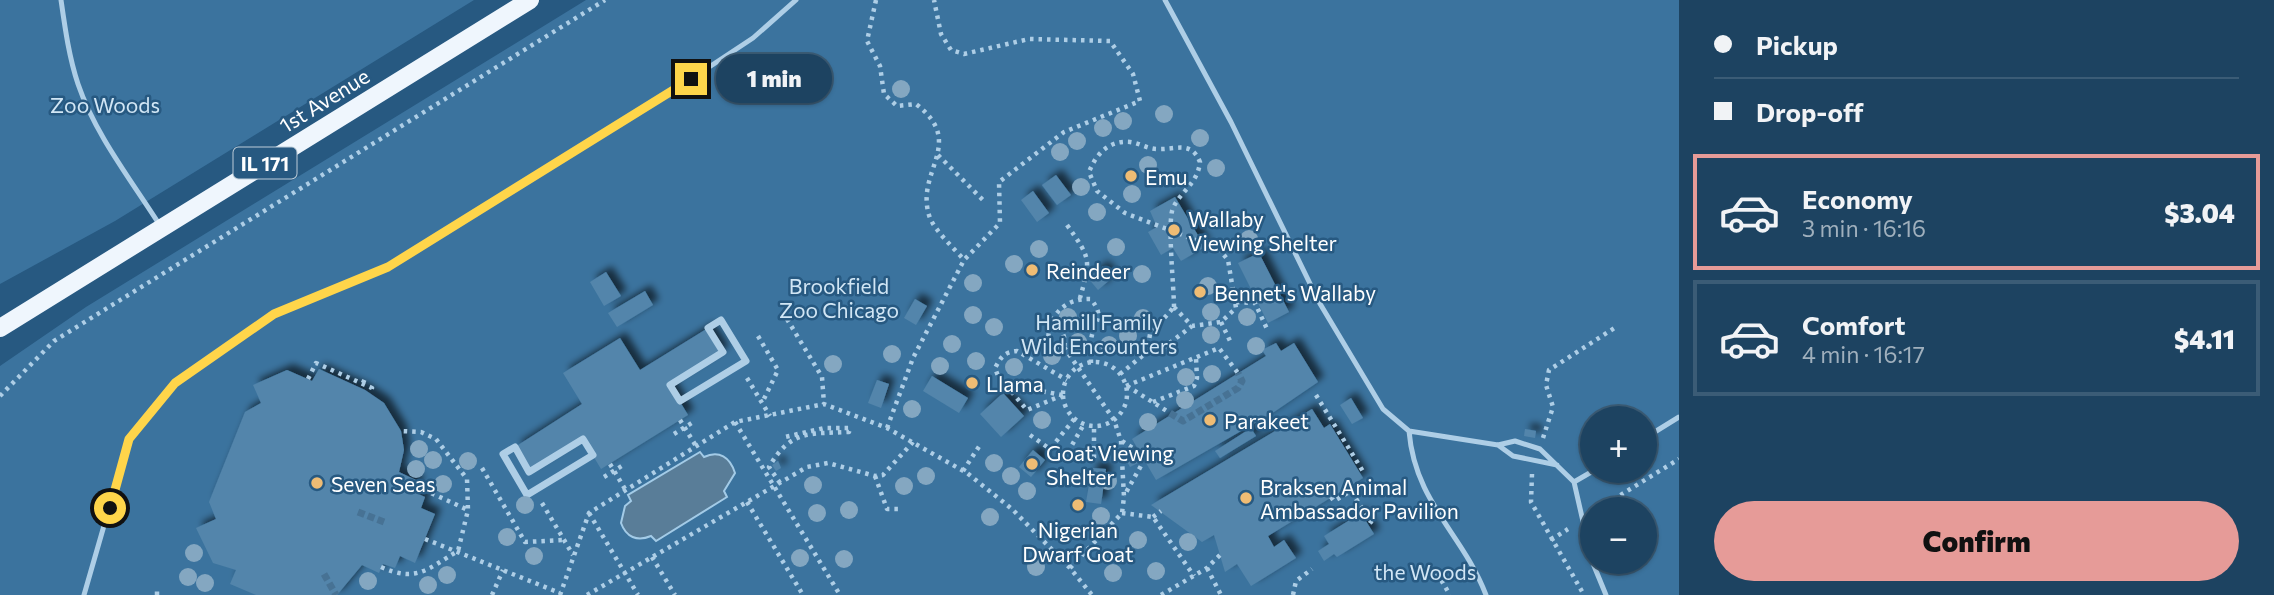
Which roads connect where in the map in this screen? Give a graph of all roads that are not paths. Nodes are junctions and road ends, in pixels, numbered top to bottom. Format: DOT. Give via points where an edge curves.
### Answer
graph roads {
  1 [pos="61,0"];
  2 [pos="530,0"];
  3 [pos="796,0"];
  4 [pos="1165,0"];
  5 [pos="160,227"];
  6 [pos="0,328"];
  7 [pos="680,401"];
  8 [pos="1679,417"];
  9 [pos="1409,431"];
  10 [pos="1657,431"];
  11 [pos="1498,445"];
  12 [pos="515,447"];
  13 [pos="1557,465"];
  14 [pos="1580,478"];
  15 [pos="1574,482"];
  16 [pos="84,595"];
  17 [pos="1486,595"];
  18 [pos="1606,595"];
  1 -- 5 [label="lane" via="78,85 94,120"];
  2 -- 5 [label="main road, 1st Avenue / IL 171"];
  3 -- 16 [label="lane" via="753,38 691,79 388,267 274,314 175,383 129,439"];
  4 -- 9 [label="lane" via="1331,322 1383,409"];
  5 -- 6 [label="main road, 1st Avenue / IL 171"];
  7 -- 7 [label="street" via="746,361 721,320 708,328 723,352 670,385"];
  8 -- 10 [label="lane"];
  9 -- 11 [label="lane"];
  9 -- 17 [label="lane" via="1411,455 1423,488"];
  11 -- 13 [label="lane" via="1513,456"];
  11 -- 13 [label="lane" via="1515,441 1540,449"];
  12 -- 12 [label="street" via="503,454 527,495 593,455 583,439 529,472"];
  13 -- 15 [label="lane"];
  14 -- 15 [label="lane"];
  15 -- 18 [label="lane" via="1592,561"];
}
